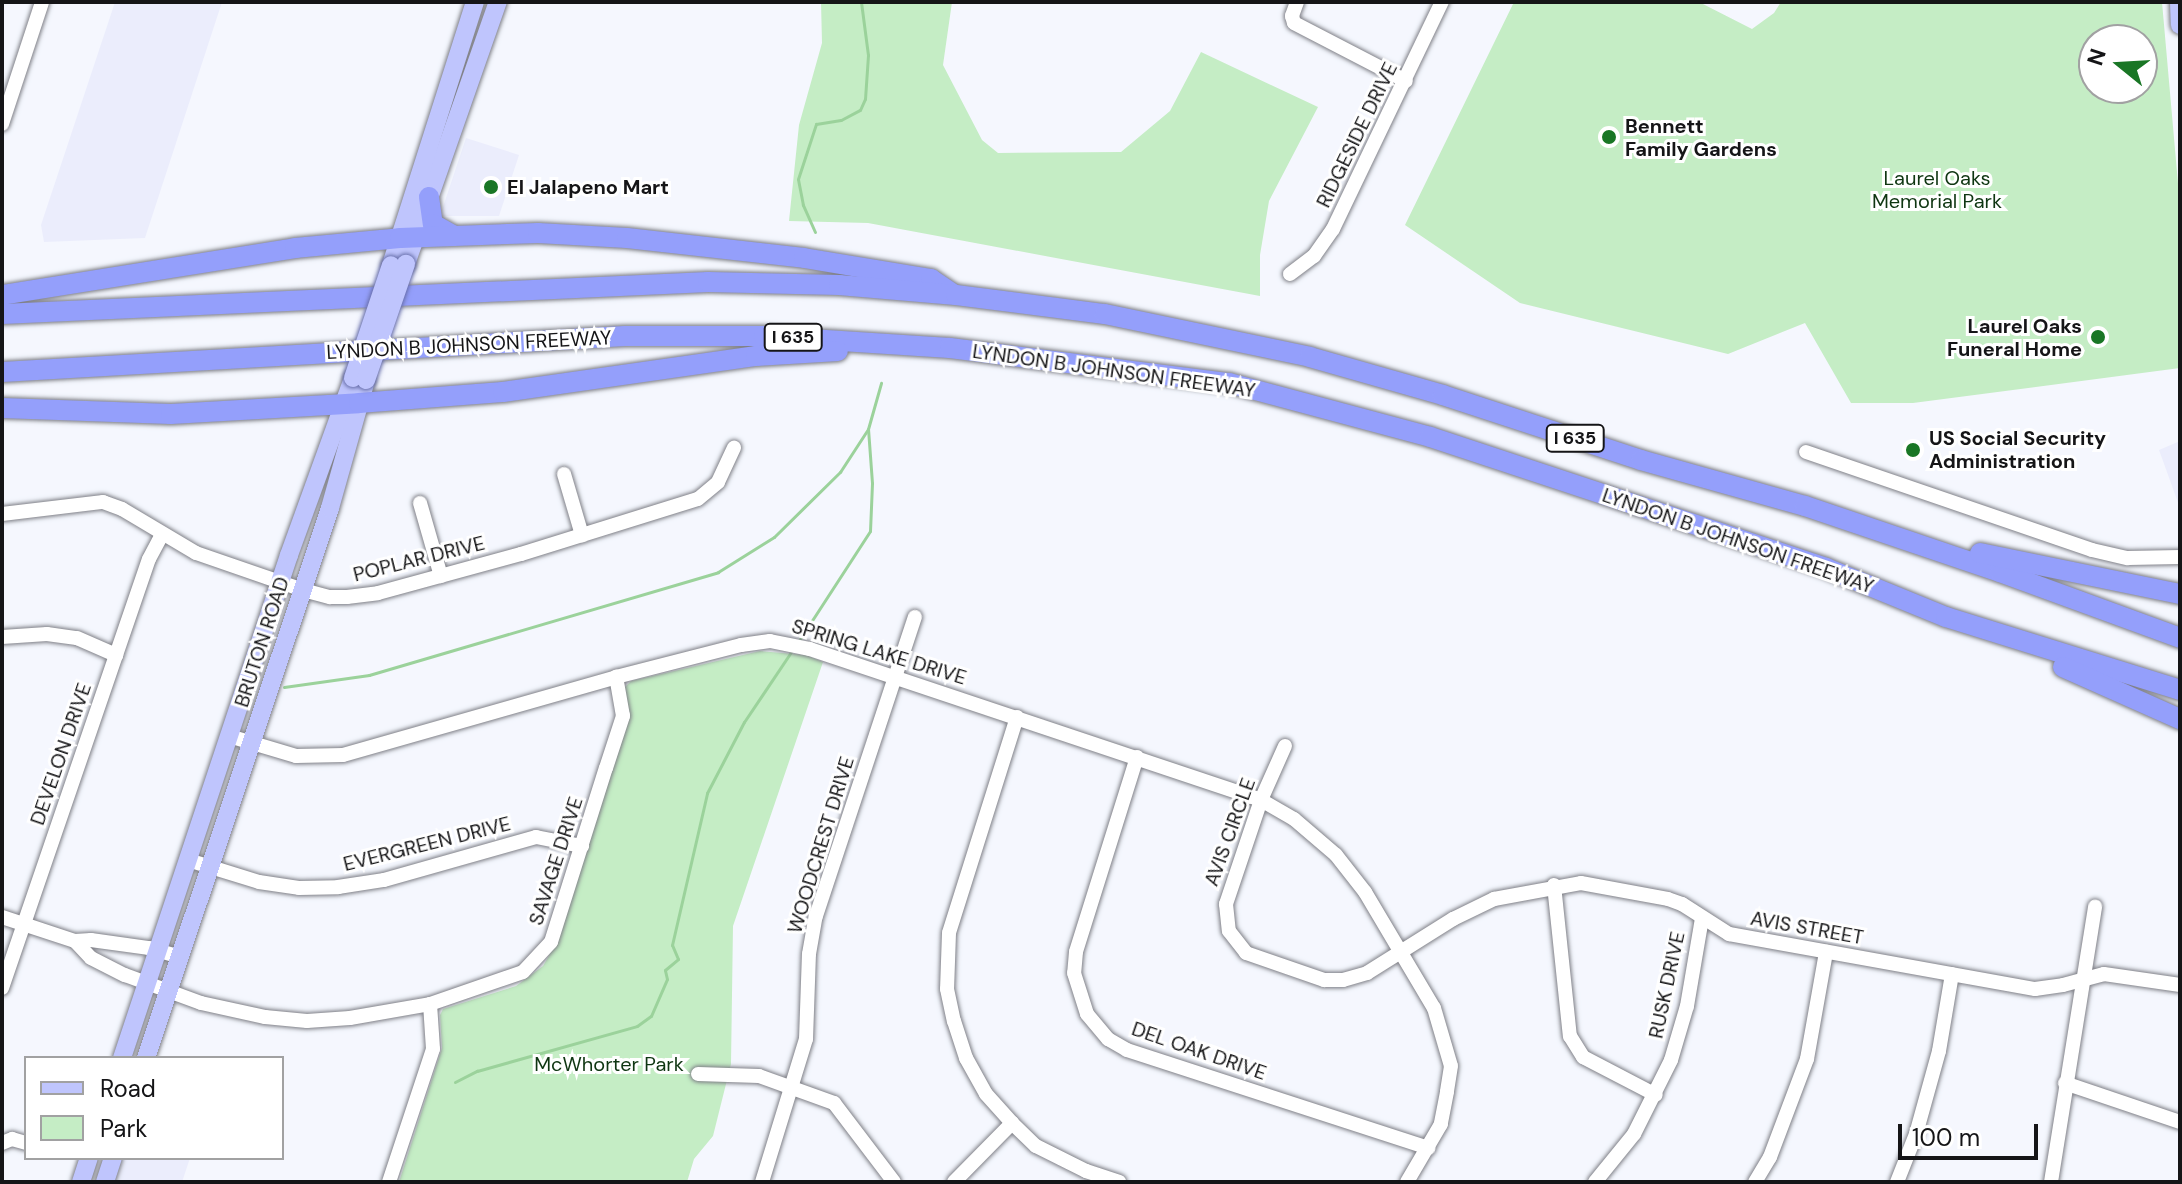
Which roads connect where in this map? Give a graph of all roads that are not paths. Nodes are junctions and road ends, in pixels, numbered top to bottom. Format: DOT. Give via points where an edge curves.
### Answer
graph roads {
  1 [pos="42,2"];
  2 [pos="475,2"];
  3 [pos="498,2"];
  4 [pos="1297,2"];
  5 [pos="1442,2"];
  6 [pos="2179,2"];
  7 [pos="2180,25"];
  8 [pos="450,78"];
  9 [pos="1406,81"];
  10 [pos="469,84"];
  11 [pos="2,124"];
  12 [pos="437,153"];
  13 [pos="429,197"];
  14 [pos="453,235"];
  15 [pos="408,238"];
  16 [pos="1290,274"];
  17 [pos="2,295"];
  18 [pos="956,295"];
  19 [pos="2,314"];
  20 [pos="1051,361"];
  21 [pos="2,372"];
  22 [pos="352,403"];
  23 [pos="2,408"];
  24 [pos="734,447"];
  25 [pos="1806,452"];
  26 [pos="564,474"];
  27 [pos="420,503"];
  28 [pos="1805,506"];
  29 [pos="2,514"];
  30 [pos="162,535"];
  31 [pos="582,535"];
  32 [pos="2180,557"];
  33 [pos="441,576"];
  34 [pos="280,582"];
  35 [pos="303,590"];
  36 [pos="2180,594"];
  37 [pos="915,617"];
  38 [pos="1946,617"];
  39 [pos="2,637"];
  40 [pos="2180,638"];
  41 [pos="116,655"];
  42 [pos="895,676"];
  43 [pos="616,677"];
  44 [pos="2180,690"];
  45 [pos="1017,717"];
  46 [pos="2180,719"];
  47 [pos="229,736"];
  48 [pos="251,743"];
  49 [pos="1285,746"];
  50 [pos="1137,757"];
  51 [pos="1261,800"];
  52 [pos="582,846"];
  53 [pos="188,860"];
  54 [pos="210,867"];
  55 [pos="1554,885"];
  56 [pos="2095,906"];
  57 [pos="2,917"];
  58 [pos="1702,918"];
  59 [pos="24,924"];
  60 [pos="75,941"];
  61 [pos="158,950"];
  62 [pos="1402,951"];
  63 [pos="1826,952"];
  64 [pos="180,957"];
  65 [pos="1952,974"];
  66 [pos="2081,981"];
  67 [pos="147,983"];
  68 [pos="2180,985"];
  69 [pos="2,988"];
  70 [pos="168,991"];
  71 [pos="430,1004"];
  72 [pos="123,1056"];
  73 [pos="147,1056"];
  74 [pos="698,1074"];
  75 [pos="2065,1083"];
  76 [pos="793,1086"];
  77 [pos="1656,1095"];
  78 [pos="2180,1122"];
  79 [pos="1012,1123"];
  80 [pos="24,1142"];
  81 [pos="2,1143"];
  82 [pos="1428,1148"];
  83 [pos="86,1160"];
  84 [pos="88,1160"];
  85 [pos="109,1169"];
  86 [pos="81,1182"];
  87 [pos="389,1182"];
  88 [pos="762,1182"];
  89 [pos="894,1182"];
  90 [pos="954,1182"];
  91 [pos="1119,1182"];
  92 [pos="1407,1182"];
  93 [pos="1595,1182"];
  94 [pos="1755,1182"];
  95 [pos="1897,1182"];
  96 [pos="2051,1182"];
  1 -- 11 [label="street"];
  2 -- 8 [label="main road"];
  3 -- 10 [label="main road"];
  4 -- 9 [label="street" via="1294,23"];
  5 -- 9 [label="street, RIDGESIDE DRIVE"];
  6 -- 7 [label="main road"];
  8 -- 10 [label="main road"];
  8 -- 12 [label="main road"];
  9 -- 16 [label="street, RIDGESIDE DRIVE" via="1333,229 1314,256"];
  10 -- 12 [label="main road"];
  12 -- 13 [label="main road"];
  12 -- 15 [label="main road"];
  13 -- 14 [label="highway" via="433,224"];
  13 -- 15 [label="main road"];
  14 -- 15 [label="highway"];
  14 -- 18 [label="highway" via="580,234 735,249 931,279"];
  15 -- 17 [label="highway" via="233,256"];
  15 -- 22 [label="main road, BRUTON ROAD, bridge"];
  18 -- 19 [label="highway, I 635" via="778,283 638,283"];
  18 -- 28 [label="highway, I 635" via="1174,326 1310,357"];
  20 -- 21 [label="highway, LYNDON B JOHNSON FREEWAY / I 635" via="884,341 696,335"];
  20 -- 22 [label="highway" via="885,351 795,352 545,388"];
  20 -- 38 [label="highway, LYNDON B JOHNSON FREEWAY / I 635" via="1229,383 1362,417 1826,568"];
  22 -- 23 [label="highway" via="171,414"];
  22 -- 34 [label="main road, BRUTON ROAD"];
  22 -- 35 [label="main road, BRUTON ROAD"];
  24 -- 31 [label="street, POPLAR DRIVE" via="718,482 698,499"];
  25 -- 32 [label="street" via="2092,550 2128,558"];
  26 -- 31 [label="street"];
  27 -- 33 [label="street"];
  28 -- 36 [label="highway" via="1998,557"];
  28 -- 40 [label="highway, I 635"];
  29 -- 30 [label="street, POPLAR DRIVE" via="103,502"];
  30 -- 34 [label="street, POPLAR DRIVE" via="196,553"];
  30 -- 41 [label="street, DEVELON DRIVE"];
  31 -- 33 [label="street, POPLAR DRIVE"];
  33 -- 35 [label="street, POPLAR DRIVE" via="347,597"];
  34 -- 35 [label="street, POPLAR DRIVE"];
  34 -- 47 [label="main road, BRUTON ROAD"];
  35 -- 48 [label="main road, BRUTON ROAD"];
  37 -- 42 [label="street, WOODCREST DRIVE"];
  38 -- 44 [label="highway, LYNDON B JOHNSON FREEWAY / I 635"];
  38 -- 46 [label="highway"];
  39 -- 41 [label="street" via="77,638"];
  41 -- 59 [label="street, DEVELON DRIVE"];
  42 -- 43 [label="street, SPRING LAKE DRIVE" via="779,642 741,645"];
  42 -- 45 [label="street, SPRING LAKE DRIVE"];
  42 -- 76 [label="street, WOODCREST DRIVE" via="816,916 806,1039"];
  43 -- 48 [label="street, SPRING LAKE DRIVE" via="343,755 296,756"];
  43 -- 52 [label="street, SAVAGE DRIVE" via="623,716"];
  45 -- 50 [label="street, SPRING LAKE DRIVE"];
  45 -- 79 [label="street" via="949,933 947,989 966,1058 986,1094"];
  47 -- 48 [label="street, SPRING LAKE DRIVE"];
  47 -- 53 [label="main road, BRUTON ROAD"];
  48 -- 54 [label="main road, BRUTON ROAD"];
  49 -- 51 [label="street, AVIS CIRCLE"];
  50 -- 51 [label="street, SPRING LAKE DRIVE"];
  50 -- 82 [label="street, DEL OAK DRIVE" via="1076,952 1074,973 1087,1014 1108,1039 1127,1050"];
  51 -- 62 [label="street, SPRING LAKE DRIVE" via="1294,819 1336,855"];
  51 -- 62 [label="street, AVIS CIRCLE" via="1226,904 1229,931 1246,953 1324,980 1343,980 1367,973"];
  52 -- 54 [label="street, EVERGREEN DRIVE" via="536,837 384,880 338,887 259,882"];
  52 -- 71 [label="street, SAVAGE DRIVE" via="551,942 536,962 497,983"];
  53 -- 54 [label="street, EVERGREEN DRIVE"];
  53 -- 61 [label="main road, BRUTON ROAD"];
  54 -- 64 [label="main road, BRUTON ROAD"];
  55 -- 58 [label="street, AVIS STREET" via="1593,884 1655,896 1682,904"];
  55 -- 62 [label="street, AVIS STREET" via="1494,899"];
  55 -- 77 [label="street" via="1570,1036 1583,1057"];
  56 -- 66 [label="street"];
  57 -- 59 [label="street"];
  58 -- 63 [label="street, AVIS STREET" via="1729,934"];
  58 -- 77 [label="street, RUSK DRIVE" via="1687,1006"];
  59 -- 60 [label="street"];
  59 -- 69 [label="street, DEVELON DRIVE"];
  60 -- 61 [label="street"];
  60 -- 67 [label="street, SAVAGE DRIVE" via="91,958"];
  61 -- 64 [label="street"];
  61 -- 67 [label="main road, BRUTON ROAD"];
  62 -- 82 [label="street, SPRING LAKE DRIVE" via="1434,1008 1451,1066 1441,1124"];
  63 -- 65 [label="street, AVIS STREET"];
  63 -- 94 [label="street" via="1807,1059 1770,1157"];
  64 -- 70 [label="main road, BRUTON ROAD"];
  65 -- 66 [label="street, AVIS STREET" via="2035,989"];
  65 -- 95 [label="street" via="1935,1065"];
  66 -- 68 [label="street, AVIS STREET" via="2104,974"];
  66 -- 75 [label="street"];
  67 -- 70 [label="street, SAVAGE DRIVE"];
  67 -- 72 [label="main road, BRUTON ROAD"];
  70 -- 71 [label="street, SAVAGE DRIVE" via="236,1011 307,1021"];
  70 -- 73 [label="main road, BRUTON ROAD"];
  71 -- 87 [label="street" via="433,1049"];
  74 -- 76 [label="street" via="759,1076"];
  75 -- 78 [label="street"];
  75 -- 96 [label="street"];
  76 -- 88 [label="street, WOODCREST DRIVE"];
  76 -- 89 [label="street" via="834,1103"];
  77 -- 93 [label="street, RUSK DRIVE" via="1634,1134"];
  79 -- 90 [label="street"];
  79 -- 91 [label="street" via="1036,1146"];
  80 -- 81 [label="street"];
  82 -- 92 [label="street, SPRING LAKE DRIVE"];
  83 -- 86 [label="main road"];
  84 -- 85 [label="street"];
}
